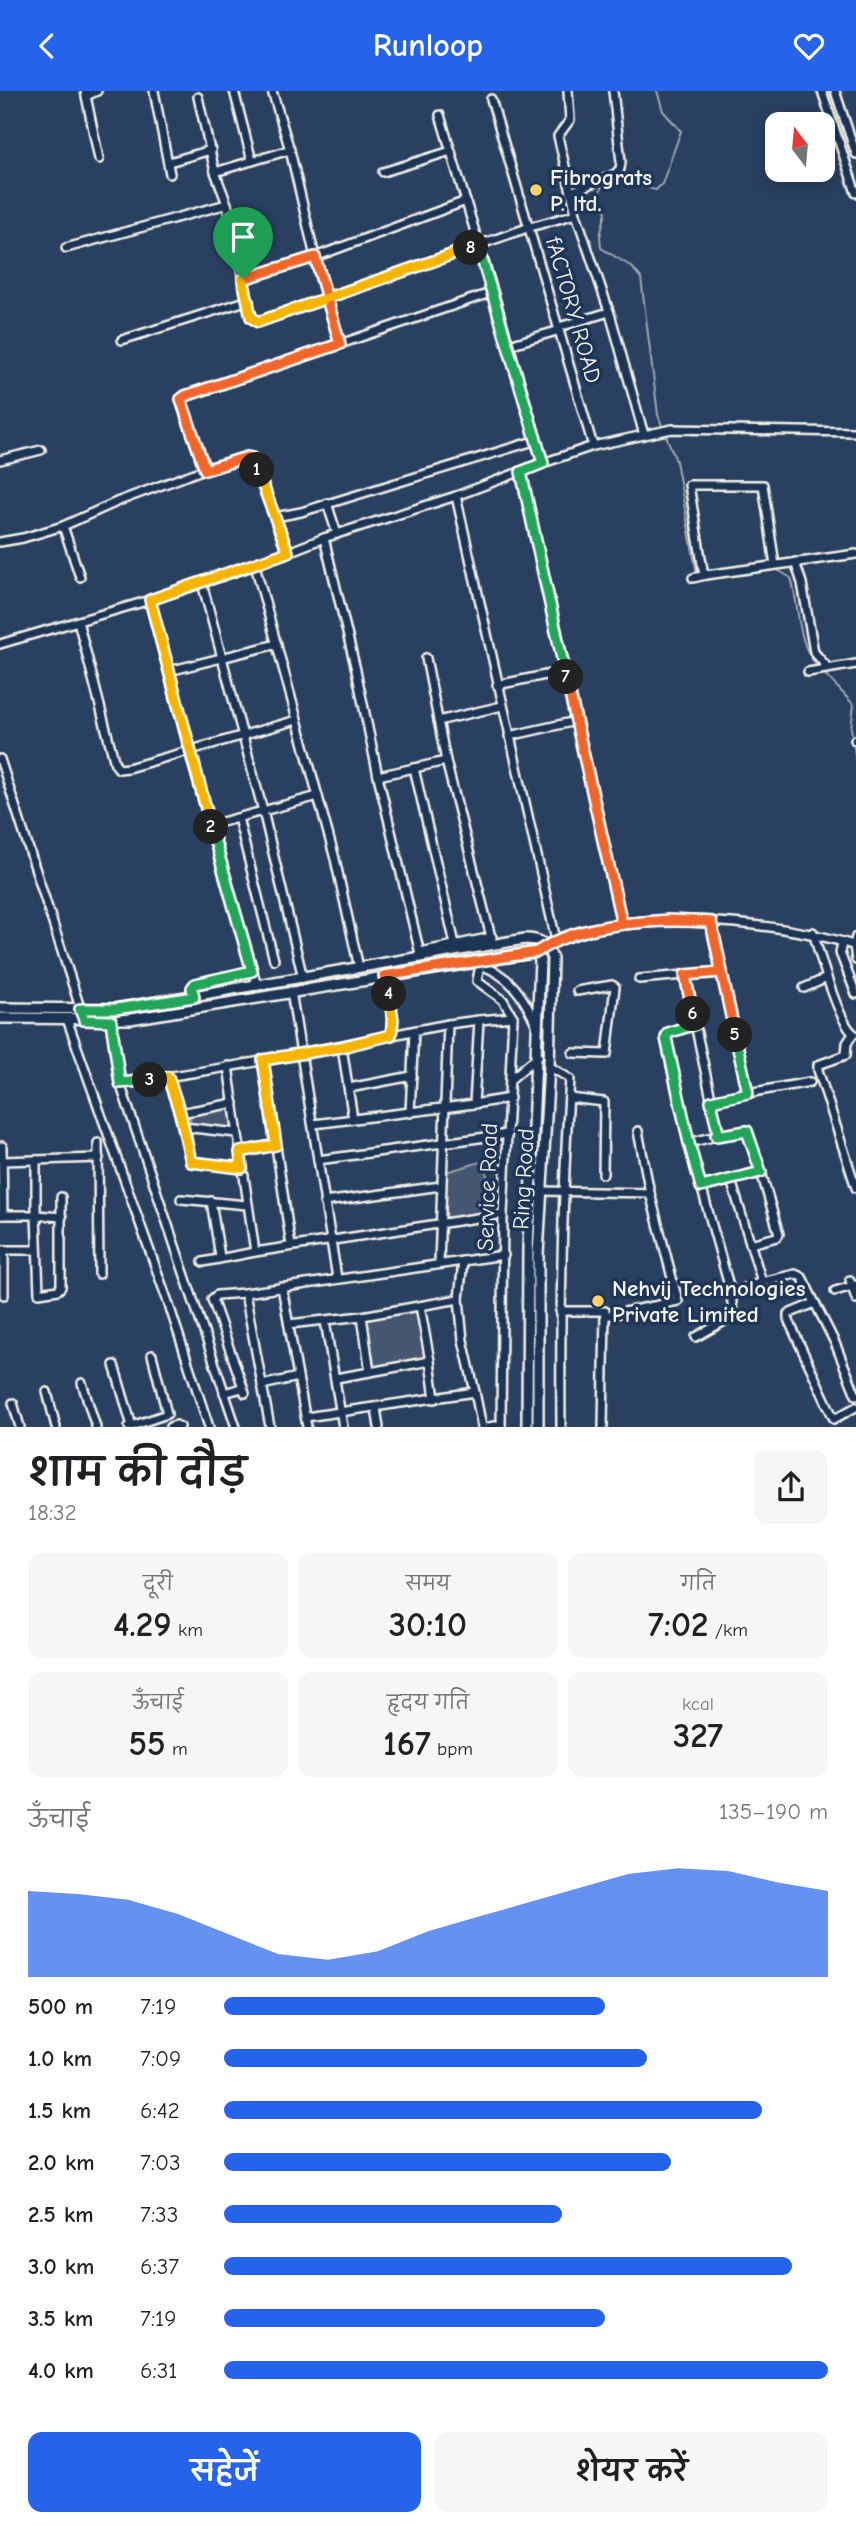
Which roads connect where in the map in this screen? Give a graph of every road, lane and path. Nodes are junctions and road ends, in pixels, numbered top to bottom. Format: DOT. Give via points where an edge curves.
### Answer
graph roads {
  1 [pos="97,91"];
  2 [pos="155,91"];
  3 [pos="234,91"];
  4 [pos="272,91"];
  5 [pos="568,91"];
  6 [pos="613,91"];
  7 [pos="822,91"];
  8 [pos="835,91"];
  9 [pos="86,93"];
  10 [pos="198,97"];
  11 [pos="492,101"];
  12 [pos="440,115"];
  13 [pos="849,133"];
  14 [pos="838,138"];
  15 [pos="211,150"];
  16 [pos="290,150"];
  17 [pos="451,151"];
  18 [pos="856,154"];
  19 [pos="99,159"];
  20 [pos="252,161"];
  21 [pos="169,162"];
  22 [pos="215,172"];
  23 [pos="383,172"];
  24 [pos="170,174"];
  25 [pos="571,192"];
  26 [pos="856,193"];
  27 [pos="466,201"];
  28 [pos="227,204"];
  29 [pos="576,214"];
  30 [pos="530,227"];
  31 [pos="478,246"];
  32 [pos="66,248"];
  33 [pos="315,257"];
  34 [pos="243,279"];
  35 [pos="492,292"];
  36 [pos="327,298"];
  37 [pos="249,300"];
  38 [pos="609,312"];
  39 [pos="560,329"];
  40 [pos="122,340"];
  41 [pos="340,344"];
  42 [pos="509,345"];
  43 [pos="856,432"];
  44 [pos="644,435"];
  45 [pos="537,440"];
  46 [pos="593,446"];
  47 [pos="41,450"];
  48 [pos="0,460"];
  49 [pos="543,463"];
  50 [pos="205,470"];
  51 [pos="521,472"];
  52 [pos="456,496"];
  53 [pos="327,503"];
  54 [pos="275,517"];
  55 [pos="63,526"];
  56 [pos="337,534"];
  57 [pos="324,538"];
  58 [pos="0,542"];
  59 [pos="288,552"];
  60 [pos="856,554"];
  61 [pos="795,562"];
  62 [pos="255,565"];
  63 [pos="775,565"];
  64 [pos="80,577"];
  65 [pos="202,583"];
  66 [pos="150,600"];
  67 [pos="78,621"];
  68 [pos="0,644"];
  69 [pos="276,644"];
  70 [pos="221,658"];
  71 [pos="426,658"];
  72 [pos="856,664"];
  73 [pos="169,671"];
  74 [pos="565,671"];
  75 [pos="497,685"];
  76 [pos="502,706"];
  77 [pos="297,720"];
  78 [pos="438,721"];
  79 [pos="576,721"];
  80 [pos="509,736"];
  81 [pos="242,737"];
  82 [pos="190,750"];
  83 [pos="0,759"];
  84 [pos="446,761"];
  85 [pos="414,768"];
  86 [pos="378,776"];
  87 [pos="318,796"];
  88 [pos="263,811"];
  89 [pos="238,818"];
  90 [pos="211,825"];
  91 [pos="711,922"];
  92 [pos="622,924"];
  93 [pos="813,932"];
  94 [pos="493,941"];
  95 [pos="842,942"];
  96 [pos="855,942"];
  97 [pos="551,943"];
  98 [pos="455,944"];
  99 [pos="537,952"];
  100 [pos="421,955"];
  101 [pos="274,960"];
  102 [pos="856,960"];
  103 [pos="469,962"];
  104 [pos="480,965"];
  105 [pos="359,968"];
  106 [pos="252,971"];
  107 [pos="722,972"];
  108 [pos="685,975"];
  109 [pos="384,976"];
  110 [pos="303,978"];
  111 [pos="827,978"];
  112 [pos="639,979"];
  113 [pos="257,986"];
  114 [pos="804,988"];
  115 [pos="291,991"];
  116 [pos="577,991"];
  117 [pos="856,994"];
  118 [pos="194,997"];
  119 [pos="0,1008"];
  120 [pos="80,1009"];
  121 [pos="513,1017"];
  122 [pos="0,1018"];
  123 [pos="67,1019"];
  124 [pos="84,1020"];
  125 [pos="479,1020"];
  126 [pos="111,1021"];
  127 [pos="448,1024"];
  128 [pos="695,1024"];
  129 [pos="414,1031"];
  130 [pos="539,1032"];
  131 [pos="854,1034"];
  132 [pos="391,1035"];
  133 [pos="341,1047"];
  134 [pos="303,1053"];
  135 [pos="573,1053"];
  136 [pos="538,1056"];
  137 [pos="263,1060"];
  138 [pos="228,1066"];
  139 [pos="549,1066"];
  140 [pos="412,1076"];
  141 [pos="168,1077"];
  142 [pos="512,1079"];
  143 [pos="810,1081"];
  144 [pos="120,1083"];
  145 [pos="349,1088"];
  146 [pos="748,1093"];
  147 [pos="510,1098"];
  148 [pos="569,1098"];
  149 [pos="711,1101"];
  150 [pos="233,1103"];
  151 [pos="474,1104"];
  152 [pos="444,1109"];
  153 [pos="180,1113"];
  154 [pos="410,1113"];
  155 [pos="353,1119"];
  156 [pos="314,1124"];
  157 [pos="184,1127"];
  158 [pos="638,1131"];
  159 [pos="237,1132"];
  160 [pos="508,1134"];
  161 [pos="716,1136"];
  162 [pos="98,1143"];
  163 [pos="443,1143"];
  164 [pos="689,1143"];
  165 [pos="276,1145"];
  166 [pos="2,1146"];
  167 [pos="240,1152"];
  168 [pos="99,1158"];
  169 [pos="36,1160"];
  170 [pos="318,1160"];
  171 [pos="2,1161"];
  172 [pos="242,1168"];
  173 [pos="1,1170"];
  174 [pos="761,1172"];
  175 [pos="603,1174"];
  176 [pos="731,1180"];
  177 [pos="441,1186"];
  178 [pos="701,1187"];
  179 [pos="856,1188"];
  180 [pos="542,1191"];
  181 [pos="564,1191"];
  182 [pos="650,1193"];
  183 [pos="61,1197"];
  184 [pos="181,1199"];
  185 [pos="211,1201"];
  186 [pos="324,1202"];
  187 [pos="247,1205"];
  188 [pos="503,1214"];
  189 [pos="1,1215"];
  190 [pos="36,1215"];
  191 [pos="62,1217"];
  192 [pos="439,1224"];
  193 [pos="330,1240"];
  194 [pos="750,1244"];
  195 [pos="291,1246"];
  196 [pos="2,1250"];
  197 [pos="36,1250"];
  198 [pos="255,1252"];
  199 [pos="504,1255"];
  200 [pos="220,1257"];
  201 [pos="463,1261"];
  202 [pos="203,1262"];
  203 [pos="439,1263"];
  204 [pos="99,1274"];
  205 [pos="338,1278"];
  206 [pos="762,1282"];
  207 [pos="853,1284"];
  208 [pos="282,1287"];
  209 [pos="835,1291"];
  210 [pos="245,1293"];
  211 [pos="731,1293"];
  212 [pos="4,1295"];
  213 [pos="459,1299"];
  214 [pos="856,1299"];
  215 [pos="815,1303"];
  216 [pos="420,1306"];
  217 [pos="560,1311"];
  218 [pos="362,1316"];
  219 [pos="605,1316"];
  220 [pos="325,1321"];
  221 [pos="289,1324"];
  222 [pos="696,1337"];
  223 [pos="152,1356"];
  224 [pos="430,1361"];
  225 [pos="114,1365"];
  226 [pos="370,1372"];
  227 [pos="298,1377"];
  228 [pos="336,1378"];
  229 [pos="82,1383"];
  230 [pos="262,1385"];
  231 [pos="47,1392"];
  232 [pos="475,1392"];
  233 [pos="224,1393"];
  234 [pos="856,1395"];
  235 [pos="435,1399"];
  236 [pos="13,1403"];
  237 [pos="856,1407"];
  238 [pos="376,1408"];
  239 [pos="341,1411"];
  240 [pos="306,1417"];
  241 [pos="834,1419"];
  242 [pos="501,1426"];
  243 [pos="20,1427"];
  244 [pos="57,1427"];
  245 [pos="96,1427"];
  246 [pos="130,1427"];
  247 [pos="170,1427"];
  248 [pos="180,1427"];
  249 [pos="209,1427"];
  250 [pos="236,1427"];
  251 [pos="270,1427"];
  252 [pos="307,1427"];
  253 [pos="343,1427"];
  254 [pos="379,1427"];
  255 [pos="482,1427"];
  256 [pos="489,1427"];
  257 [pos="527,1427"];
  258 [pos="538,1427"];
  259 [pos="561,1427"];
  260 [pos="603,1427"];
  261 [pos="830,1427"];
  1 -- 9 [label="street"];
  2 -- 21 [label="street"];
  3 -- 20 [label="street"];
  4 -- 16 [label="street"];
  5 -- 25 [label="street" via="570,120 558,136"];
  6 -- 25 [label="street" via="620,169"];
  7 -- 14 [label="street"];
  8 -- 13 [label="street"];
  9 -- 19 [label="street"];
  10 -- 15 [label="street"];
  11 -- 30 [label="street, fACTORY ROAD"];
  12 -- 17 [label="street"];
  13 -- 14 [label="street"];
  13 -- 18 [label="street"];
  14 -- 26 [label="street"];
  15 -- 21 [label="street"];
  15 -- 22 [label="street"];
  16 -- 20 [label="street"];
  16 -- 33 [label="street"];
  17 -- 23 [label="street"];
  17 -- 27 [label="street"];
  20 -- 22 [label="street"];
  21 -- 24 [label="street"];
  22 -- 28 [label="street"];
  25 -- 29 [label="street"];
  27 -- 31 [label="street"];
  27 -- 33 [label="street"];
  28 -- 32 [label="street"];
  28 -- 34 [label="street"];
  29 -- 30 [label="street"];
  29 -- 38 [label="street"];
  30 -- 31 [label="street"];
  30 -- 39 [label="street, fACTORY ROAD"];
  31 -- 35 [label="street"];
  31 -- 36 [label="street"];
  33 -- 34 [label="street"];
  33 -- 36 [label="street"];
  34 -- 37 [label="street"];
  35 -- 41 [label="street"];
  35 -- 42 [label="street"];
  36 -- 37 [label="street" via="258,322 251,317"];
  36 -- 41 [label="street"];
  37 -- 40 [label="street"];
  38 -- 39 [label="street"];
  38 -- 44 [label="street"];
  39 -- 42 [label="street"];
  39 -- 46 [label="street, fACTORY ROAD"];
  41 -- 50 [label="street" via="181,399"];
  42 -- 45 [label="street"];
  43 -- 44 [label="street" via="672,429"];
  44 -- 46 [label="street"];
  45 -- 49 [label="street"];
  45 -- 53 [label="street"];
  46 -- 49 [label="street"];
  47 -- 48 [label="street"];
  49 -- 51 [label="street"];
  50 -- 54 [label="street" via="252,458"];
  50 -- 55 [label="street"];
  51 -- 52 [label="street"];
  51 -- 74 [label="street"];
  52 -- 56 [label="street"];
  52 -- 75 [label="street"];
  53 -- 54 [label="street"];
  53 -- 56 [label="street"];
  54 -- 59 [label="street"];
  55 -- 58 [label="street"];
  55 -- 64 [label="street"];
  56 -- 57 [label="street"];
  57 -- 59 [label="street"];
  57 -- 86 [label="street"];
  59 -- 62 [label="street"];
  60 -- 61 [label="street"];
  61 -- 63 [label="street"];
  61 -- 72 [label="street" via="819,670"];
  62 -- 65 [label="street"];
  62 -- 69 [label="street"];
  63 -- 63 [label="street" via="699,577 703,570 689,485 763,485"];
  65 -- 66 [label="street"];
  65 -- 70 [label="street"];
  66 -- 67 [label="street"];
  66 -- 73 [label="street"];
  67 -- 68 [label="street"];
  67 -- 82 [label="street" via="115,764 128,768"];
  69 -- 70 [label="street"];
  69 -- 77 [label="street"];
  70 -- 73 [label="street"];
  70 -- 81 [label="street"];
  71 -- 78 [label="street"];
  73 -- 82 [label="street"];
  74 -- 75 [label="street"];
  74 -- 79 [label="street"];
  75 -- 76 [label="street"];
  76 -- 78 [label="street"];
  76 -- 80 [label="street"];
  77 -- 81 [label="street"];
  77 -- 87 [label="street"];
  78 -- 84 [label="street"];
  79 -- 80 [label="street"];
  79 -- 92 [label="street"];
  80 -- 97 [label="street"];
  81 -- 82 [label="street"];
  81 -- 88 [label="street"];
  82 -- 90 [label="street"];
  83 -- 120 [label="street"];
  84 -- 85 [label="street"];
  84 -- 94 [label="street"];
  85 -- 86 [label="street"];
  85 -- 98 [label="street"];
  86 -- 100 [label="street"];
  87 -- 88 [label="street"];
  87 -- 105 [label="street"];
  88 -- 89 [label="street"];
  88 -- 110 [label="street"];
  89 -- 90 [label="street"];
  89 -- 101 [label="street"];
  90 -- 106 [label="street"];
  91 -- 92 [label="street"];
  91 -- 93 [label="street"];
  91 -- 107 [label="street"];
  92 -- 97 [label="street"];
  93 -- 95 [label="street"];
  93 -- 111 [label="street"];
  94 -- 97 [label="main road" via="537,939"];
  94 -- 98 [label="street"];
  94 -- 100 [label="main road"];
  95 -- 96 [label="street"];
  95 -- 117 [label="street" via="840,953"];
  96 -- 102 [label="street"];
  97 -- 99 [label="street"];
  97 -- 139 [label="main road, Ring Road"];
  98 -- 100 [label="street"];
  99 -- 103 [label="main road"];
  99 -- 130 [label="main road, Ring Road"];
  100 -- 105 [label="main road"];
  103 -- 104 [label="street"];
  103 -- 109 [label="main road"];
  104 -- 121 [label="street" via="477,981 503,1000"];
  104 -- 130 [label="street" via="516,988"];
  105 -- 110 [label="main road"];
  106 -- 113 [label="street"];
  106 -- 118 [label="street" via="195,984"];
  107 -- 108 [label="street"];
  107 -- 146 [label="street"];
  108 -- 112 [label="street"];
  108 -- 128 [label="street"];
  109 -- 115 [label="main road"];
  109 -- 132 [label="street" via="392,1004"];
  110 -- 113 [label="main road"];
  111 -- 114 [label="street"];
  111 -- 131 [label="street"];
  113 -- 118 [label="main road"];
  115 -- 126 [label="main road"];
  115 -- 134 [label="street"];
  116 -- 135 [label="street" via="615,987 607,1054"];
  118 -- 120 [label="main road" via="116,1009"];
  119 -- 120 [label="main road"];
  120 -- 124 [label="street"];
  121 -- 125 [label="street"];
  121 -- 142 [label="street, Service Road"];
  122 -- 123 [label="main road"];
  123 -- 124 [label="main road"];
  123 -- 249 [label="street"];
  124 -- 126 [label="main road"];
  125 -- 127 [label="street"];
  125 -- 151 [label="street"];
  126 -- 144 [label="street"];
  127 -- 129 [label="street"];
  127 -- 152 [label="street"];
  128 -- 149 [label="street"];
  128 -- 164 [label="street" via="668,1033 666,1038"];
  129 -- 132 [label="street"];
  129 -- 140 [label="street"];
  130 -- 136 [label="main road, Ring Road"];
  131 -- 179 [label="street" via="846,1043 846,1055 818,1065 818,1070"];
  132 -- 133 [label="street"];
  133 -- 134 [label="street"];
  133 -- 145 [label="street"];
  134 -- 137 [label="street"];
  134 -- 156 [label="street"];
  136 -- 142 [label="street"];
  136 -- 257 [label="main road, Ring Road" via="528,1249"];
  137 -- 138 [label="street"];
  137 -- 165 [label="street"];
  138 -- 141 [label="street"];
  138 -- 150 [label="street"];
  139 -- 148 [label="street" via="570,1080"];
  139 -- 180 [label="main road, Ring Road"];
  140 -- 145 [label="street"];
  140 -- 154 [label="street"];
  141 -- 144 [label="street"];
  141 -- 153 [label="street"];
  142 -- 147 [label="street, Service Road"];
  143 -- 146 [label="street"];
  144 -- 233 [label="street"];
  145 -- 155 [label="street"];
  146 -- 149 [label="street"];
  147 -- 151 [label="street"];
  147 -- 160 [label="street, Service Road"];
  148 -- 175 [label="street" via="604,1102"];
  148 -- 181 [label="street"];
  149 -- 161 [label="street"];
  150 -- 153 [label="street"];
  150 -- 159 [label="street"];
  151 -- 152 [label="street"];
  152 -- 154 [label="street"];
  152 -- 163 [label="street"];
  153 -- 157 [label="street"];
  154 -- 155 [label="street"];
  155 -- 156 [label="street"];
  156 -- 170 [label="street"];
  157 -- 159 [label="street"];
  157 -- 172 [label="street" via="191,1162"];
  158 -- 182 [label="street"];
  159 -- 167 [label="street"];
  160 -- 163 [label="street"];
  160 -- 188 [label="street, Service Road"];
  161 -- 164 [label="street"];
  161 -- 174 [label="street" via="747,1131"];
  162 -- 168 [label="street"];
  163 -- 170 [label="street"];
  163 -- 177 [label="street"];
  164 -- 178 [label="street"];
  165 -- 167 [label="street"];
  165 -- 195 [label="street"];
  166 -- 171 [label="street"];
  167 -- 172 [label="street"];
  168 -- 169 [label="street"];
  168 -- 204 [label="street"];
  169 -- 171 [label="street"];
  169 -- 190 [label="street"];
  170 -- 186 [label="street"];
  171 -- 173 [label="street"];
  172 -- 187 [label="street"];
  173 -- 189 [label="street"];
  174 -- 176 [label="street"];
  174 -- 194 [label="street" via="779,1234"];
  176 -- 178 [label="street"];
  176 -- 194 [label="street"];
  177 -- 186 [label="street"];
  177 -- 192 [label="street"];
  178 -- 211 [label="street"];
  180 -- 181 [label="street"];
  180 -- 258 [label="main road, Ring Road"];
  181 -- 182 [label="street"];
  181 -- 217 [label="street"];
  182 -- 219 [label="street" via="678,1301"];
  183 -- 191 [label="street"];
  184 -- 185 [label="street"];
  185 -- 187 [label="street"];
  185 -- 200 [label="street"];
  186 -- 193 [label="street"];
  187 -- 198 [label="street"];
  188 -- 192 [label="street"];
  188 -- 199 [label="street, Service Road"];
  189 -- 190 [label="street"];
  190 -- 191 [label="street"];
  190 -- 197 [label="street"];
  191 -- 197 [label="street" via="58,1290 38,1290"];
  192 -- 193 [label="street"];
  192 -- 203 [label="street"];
  193 -- 195 [label="street"];
  193 -- 205 [label="street"];
  194 -- 206 [label="street"];
  195 -- 198 [label="street"];
  196 -- 197 [label="street"];
  196 -- 212 [label="street"];
  198 -- 200 [label="street"];
  199 -- 201 [label="street"];
  199 -- 242 [label="street, Service Road"];
  200 -- 202 [label="street"];
  201 -- 203 [label="street"];
  201 -- 213 [label="street"];
  203 -- 205 [label="street"];
  205 -- 208 [label="street"];
  206 -- 211 [label="street"];
  206 -- 215 [label="street" via="799,1274"];
  207 -- 209 [label="street"];
  207 -- 214 [label="street"];
  208 -- 210 [label="street"];
  208 -- 221 [label="street"];
  210 -- 230 [label="street"];
  210 -- 233 [label="street" via="212,1299 243,1390"];
  211 -- 222 [label="street" via="730,1318"];
  213 -- 216 [label="street"];
  213 -- 232 [label="street"];
  215 -- 234 [label="street"];
  215 -- 241 [label="street" via="788,1314 788,1319"];
  216 -- 218 [label="street"];
  216 -- 224 [label="street"];
  217 -- 219 [label="street" via="605,1311"];
  217 -- 259 [label="street"];
  218 -- 220 [label="street"];
  218 -- 226 [label="street"];
  219 -- 260 [label="street"];
  220 -- 221 [label="street"];
  220 -- 228 [label="street"];
  221 -- 227 [label="street"];
  223 -- 246 [label="street" via="167,1414"];
  224 -- 226 [label="street"];
  224 -- 235 [label="street"];
  225 -- 246 [label="street"];
  226 -- 228 [label="street"];
  227 -- 230 [label="street"];
  227 -- 240 [label="street"];
  228 -- 239 [label="street"];
  229 -- 245 [label="street"];
  230 -- 251 [label="street"];
  231 -- 244 [label="street"];
  232 -- 235 [label="street"];
  232 -- 255 [label="street"];
  233 -- 250 [label="street"];
  235 -- 238 [label="street"];
  236 -- 243 [label="street"];
  237 -- 241 [label="street"];
  238 -- 239 [label="street"];
  238 -- 254 [label="street"];
  239 -- 240 [label="street"];
  239 -- 253 [label="street"];
  240 -- 252 [label="street"];
  241 -- 261 [label="street"];
  242 -- 256 [label="street"];
  247 -- 248 [label="street"];
}
